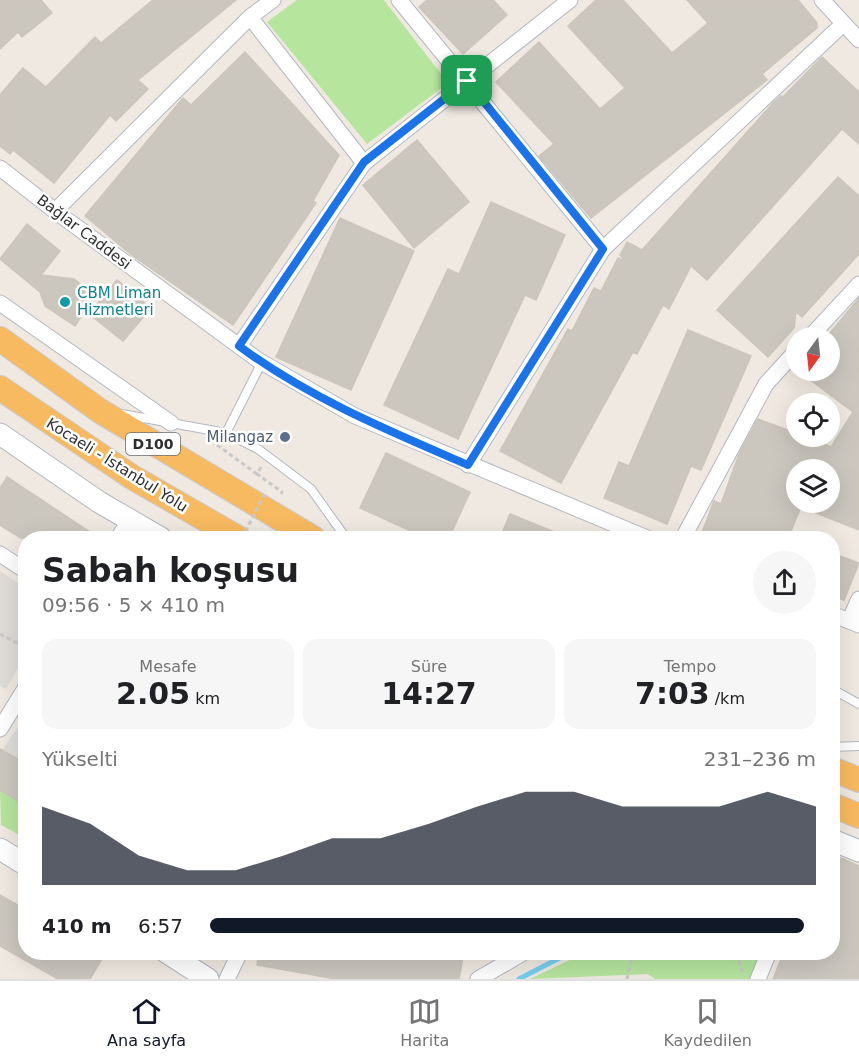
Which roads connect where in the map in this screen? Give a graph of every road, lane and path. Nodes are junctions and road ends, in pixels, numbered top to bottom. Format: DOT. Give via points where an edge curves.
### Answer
graph roads {
  1 [pos="273,0"];
  2 [pos="399,0"];
  3 [pos="570,0"];
  4 [pos="822,0"];
  5 [pos="250,17"];
  6 [pos="842,25"];
  7 [pos="859,40"];
  8 [pos="467,81"];
  9 [pos="364,162"];
  10 [pos="0,168"];
  11 [pos="55,212"];
  12 [pos="603,249"];
  13 [pos="859,284"];
  14 [pos="0,303"];
  15 [pos="819,327"];
  16 [pos="0,339"];
  17 [pos="239,346"];
  18 [pos="262,362"];
  19 [pos="786,362"];
  20 [pos="0,388"];
  21 [pos="0,404"];
  22 [pos="100,411"];
  23 [pos="171,423"];
  24 [pos="226,432"];
  25 [pos="0,434"];
  26 [pos="75,439"];
  27 [pos="468,465"];
  28 [pos="266,491"];
  29 [pos="124,530"];
  30 [pos="228,531"];
  31 [pos="244,531"];
  32 [pos="301,531"];
  33 [pos="341,531"];
  34 [pos="630,531"];
  35 [pos="687,531"];
  36 [pos="0,554"];
  37 [pos="18,566"];
  38 [pos="859,599"];
  39 [pos="840,617"];
  40 [pos="854,623"];
  41 [pos="0,634"];
  42 [pos="18,644"];
  43 [pos="840,693"];
  44 [pos="18,700"];
  45 [pos="859,704"];
  46 [pos="0,729"];
  47 [pos="859,746"];
  48 [pos="840,747"];
  49 [pos="840,772"];
  50 [pos="859,780"];
  51 [pos="840,808"];
  52 [pos="859,816"];
  53 [pos="840,843"];
  54 [pos="0,849"];
  55 [pos="859,851"];
  56 [pos="18,860"];
  57 [pos="178,960"];
  58 [pos="236,960"];
  59 [pos="511,960"];
  60 [pos="631,960"];
  61 [pos="736,960"];
  62 [pos="766,960"];
  63 [pos="208,979"];
  64 [pos="226,979"];
  65 [pos="478,979"];
  66 [pos="627,979"];
  67 [pos="745,979"];
  68 [pos="758,979"];
  1 -- 5 [label="street"];
  2 -- 8 [label="street"];
  3 -- 8 [label="street"];
  4 -- 6 [label="street"];
  5 -- 9 [label="street"];
  5 -- 11 [label="street"];
  6 -- 7 [label="street"];
  6 -- 12 [label="street"];
  8 -- 9 [label="street"];
  8 -- 12 [label="street"];
  9 -- 17 [label="street"];
  10 -- 11 [label="street, Bağlar Caddesi"];
  11 -- 17 [label="street, Bağlar Caddesi"];
  12 -- 27 [label="street"];
  13 -- 15 [label="street"];
  14 -- 23 [label="street"];
  16 -- 22 [label="highway, D100"];
  17 -- 18 [label="street, Bağlar Caddesi"];
  18 -- 24 [label="lane"];
  18 -- 27 [label="street, Bağlar Caddesi" via="355,416"];
  19 -- 35 [label="street" via="766,384"];
  20 -- 26 [label="highway, Kocaeli - İstanbul Yolu / D100"];
  21 -- 26 [label="highway"];
  22 -- 23 [label="lane"];
  22 -- 32 [label="highway, D100"];
  23 -- 24 [label="lane"];
  24 -- 33 [label="lane" via="258,449 311,489"];
  25 -- 29 [label="main road"];
  26 -- 30 [label="highway, Kocaeli - İstanbul Yolu / D100" via="132,477"];
  27 -- 34 [label="street, Bağlar Caddesi"];
  28 -- 31 [label="path, bridge"];
  36 -- 37 [label="street"];
  38 -- 40 [label="street"];
  39 -- 40 [label="street"];
  41 -- 42 [label="path"];
  43 -- 45 [label="lane"];
  44 -- 46 [label="street"];
  47 -- 48 [label="lane"];
  49 -- 50 [label="highway"];
  51 -- 52 [label="highway"];
  53 -- 55 [label="main road"];
  54 -- 56 [label="main road"];
  57 -- 63 [label="main road"];
  58 -- 64 [label="street"];
  59 -- 65 [label="street"];
  60 -- 66 [label="path"];
  61 -- 67 [label="path"];
  62 -- 68 [label="street"];
}
